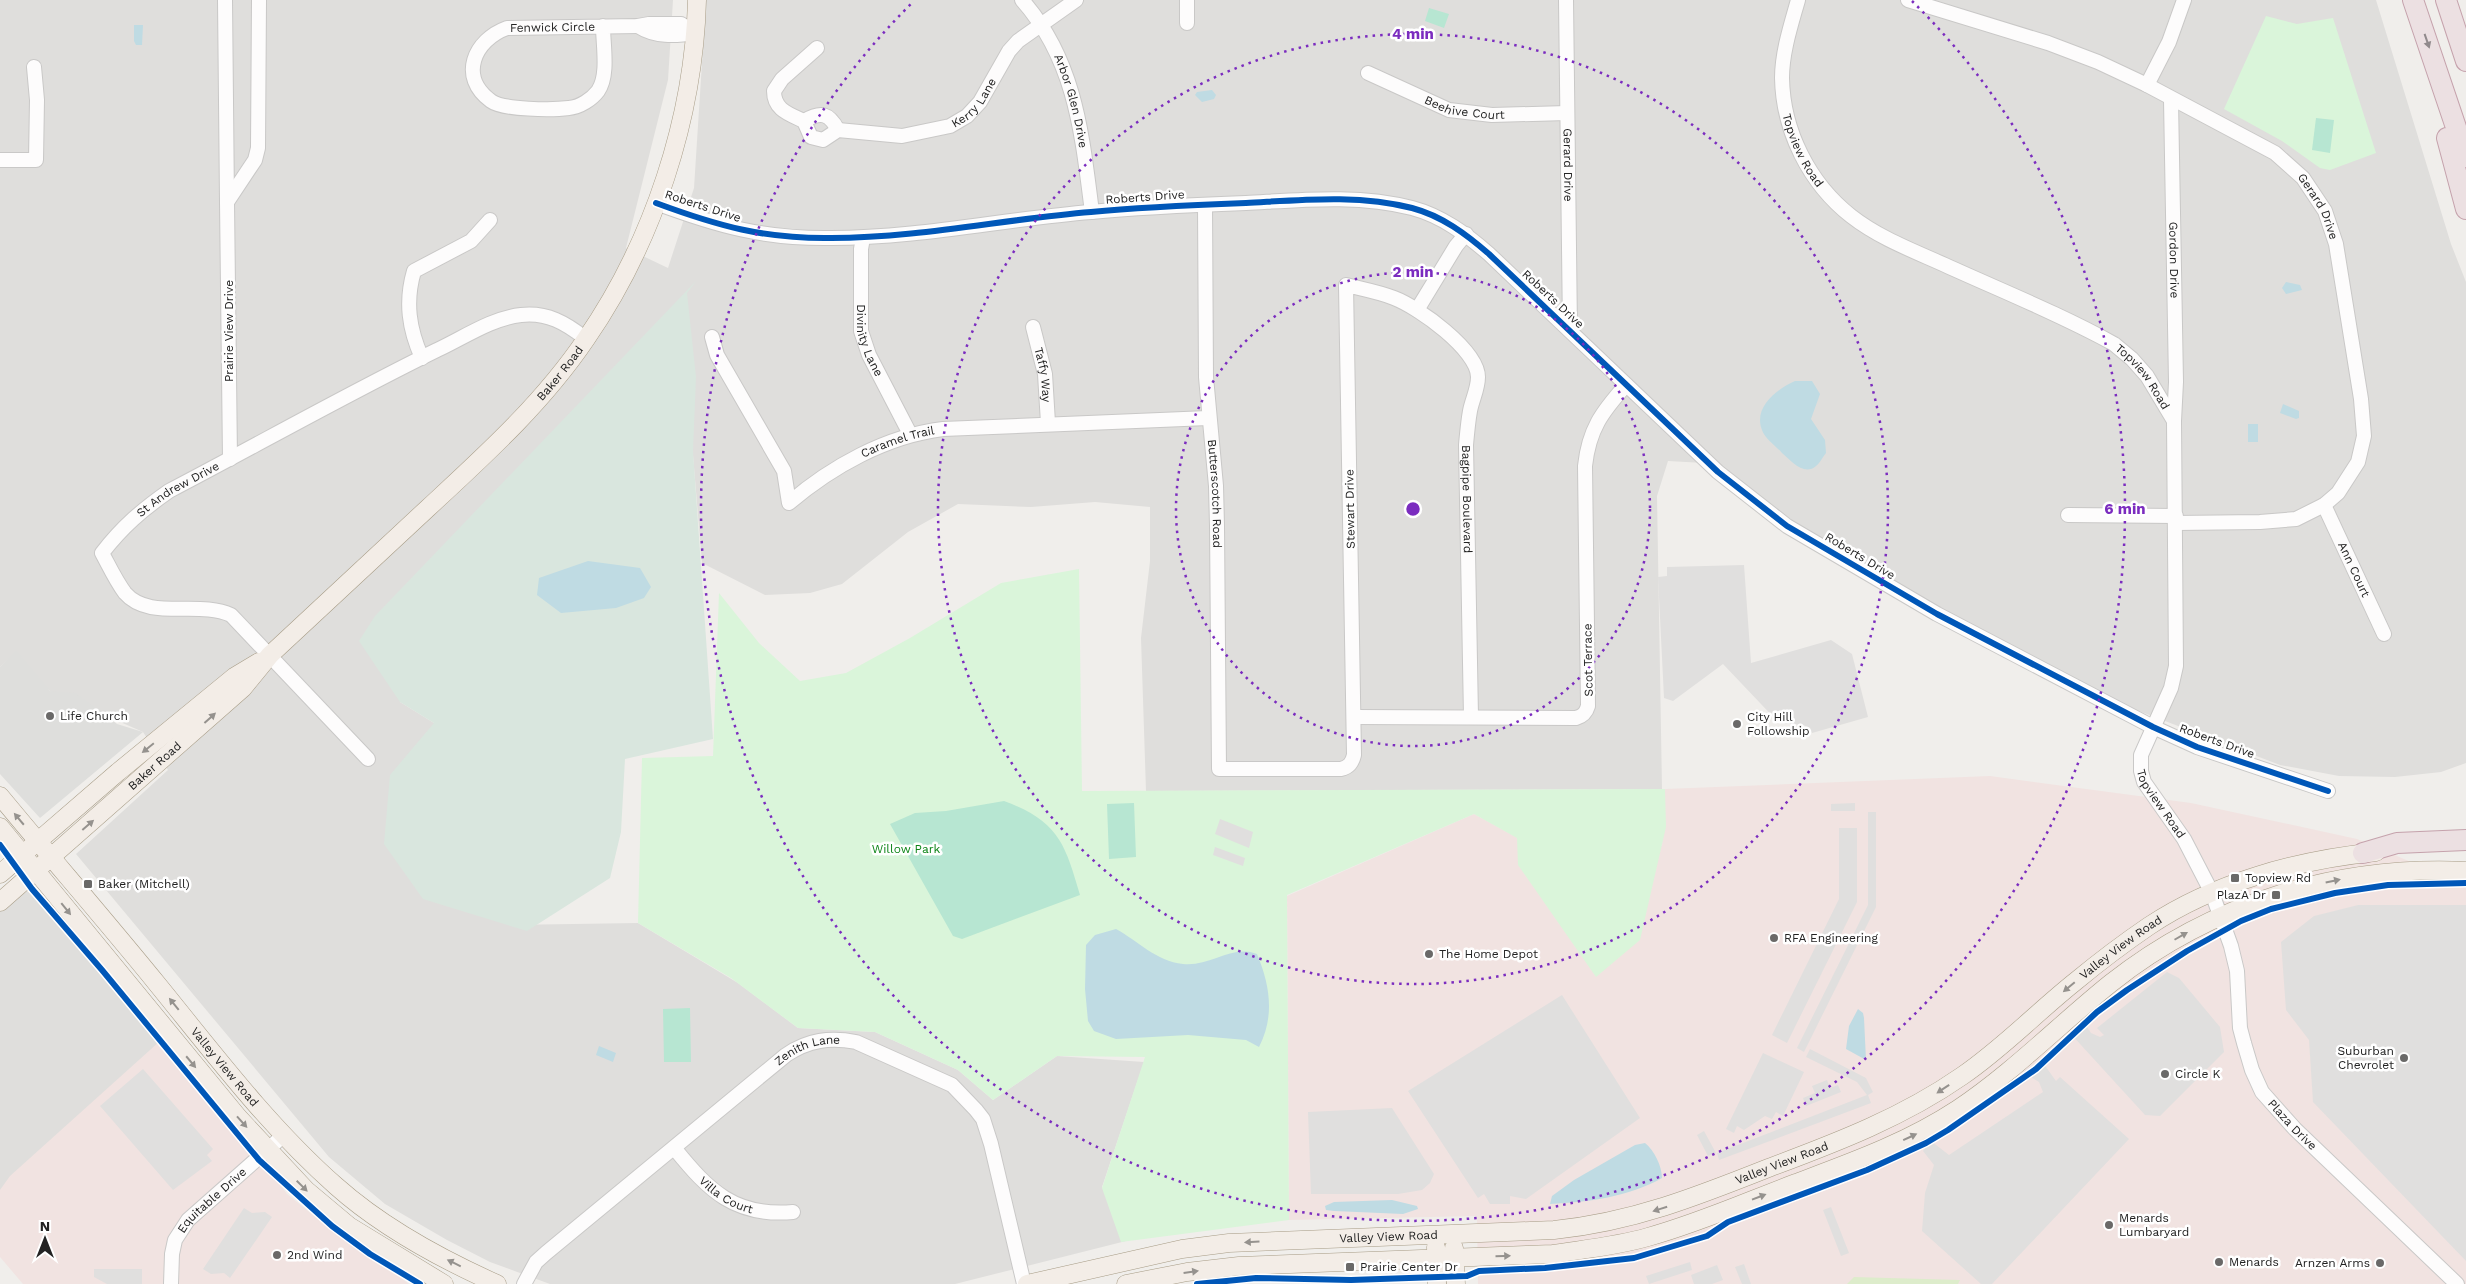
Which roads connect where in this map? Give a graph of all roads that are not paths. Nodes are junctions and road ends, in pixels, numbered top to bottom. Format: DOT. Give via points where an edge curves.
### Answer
graph roads {
  1 [pos="225,0"];
  2 [pos="259,0"];
  3 [pos="696,0"];
  4 [pos="1022,0"];
  5 [pos="1076,0"];
  6 [pos="1187,0"];
  7 [pos="1566,0"];
  8 [pos="1798,0"];
  9 [pos="1909,0"];
  10 [pos="2184,0"];
  11 [pos="2413,0"];
  12 [pos="2446,0"];
  13 [pos="1187,23"];
  14 [pos="1042,25"];
  15 [pos="603,26"];
  16 [pos="695,33"];
  17 [pos="2466,41"];
  18 [pos="817,48"];
  19 [pos="2466,61"];
  20 [pos="34,66"];
  21 [pos="1368,73"];
  22 [pos="2441,82"];
  23 [pos="2147,85"];
  24 [pos="2171,100"];
  25 [pos="1567,113"];
  26 [pos="804,121"];
  27 [pos="838,130"];
  28 [pos="2466,158"];
  29 [pos="0,160"];
  30 [pos="227,202"];
  31 [pos="656,203"];
  32 [pos="2466,209"];
  33 [pos="1205,211"];
  34 [pos="1092,212"];
  35 [pos="490,220"];
  36 [pos="1466,234"];
  37 [pos="863,238"];
  38 [pos="1417,310"];
  39 [pos="1033,327"];
  40 [pos="1570,330"];
  41 [pos="712,337"];
  42 [pos="586,339"];
  43 [pos="422,358"];
  44 [pos="1626,385"];
  45 [pos="1208,418"];
  46 [pos="2174,421"];
  47 [pos="1048,423"];
  48 [pos="910,434"];
  49 [pos="230,460"];
  50 [pos="2324,505"];
  51 [pos="2068,515"];
  52 [pos="2176,519"];
  53 [pos="2384,634"];
  54 [pos="270,655"];
  55 [pos="1471,716"];
  56 [pos="1354,718"];
  57 [pos="2153,727"];
  58 [pos="368,759"];
  59 [pos="1219,769"];
  60 [pos="2328,791"];
  61 [pos="0,796"];
  62 [pos="0,827"];
  63 [pos="2466,840"];
  64 [pos="38,842"];
  65 [pos="2466,848"];
  66 [pos="2363,853"];
  67 [pos="23,855"];
  68 [pos="52,857"];
  69 [pos="36,871"];
  70 [pos="2466,871"];
  71 [pos="0,874"];
  72 [pos="2212,893"];
  73 [pos="0,902"];
  74 [pos="2220,915"];
  75 [pos="284,1135"];
  76 [pos="675,1149"];
  77 [pos="268,1151"];
  78 [pos="792,1212"];
  79 [pos="1454,1235"];
  80 [pos="1436,1236"];
  81 [pos="1455,1258"];
  82 [pos="1437,1259"];
  83 [pos="171,1284"];
  84 [pos="444,1284"];
  85 [pos="497,1284"];
  86 [pos="524,1284"];
  87 [pos="1025,1284"];
  88 [pos="1126,1284"];
  89 [pos="1437,1284"];
  90 [pos="1456,1284"];
  91 [pos="2458,1284"];
  1 -- 30 [label="street, Prairie View Drive"];
  2 -- 30 [label="street" via="258,148 255,160"];
  3 -- 16 [label="main road, Baker Road"];
  4 -- 14 [label="street, Arbor Glen Drive"];
  5 -- 14 [label="street, Kerry Lane"];
  6 -- 13 [label="street"];
  7 -- 25 [label="street, Gerard Drive"];
  8 -- 46 [label="street, Topview Road" via="1785,50 1782,77 1785,104 1790,130 1801,155 1831,199 1851,216 1887,238 2114,344 2147,376"];
  9 -- 23 [label="street, Gerard Drive" via="2056,46"];
  10 -- 23 [label="street" via="2169,42"];
  11 -- 22 [label="highway, one-way"];
  12 -- 17 [label="highway"];
  12 -- 19 [label="highway"];
  14 -- 27 [label="street, Kerry Lane" via="1014,46 980,102 967,116 950,126 902,136"];
  14 -- 34 [label="street, Arbor Glen Drive" via="1074,96 1083,135"];
  15 -- 15 [label="street, Fenwick Circle" via="507,28 494,33 479,48 473,66 482,93 503,108 570,108 583,104 599,90 602,79"];
  15 -- 16 [label="street, Fenwick Circle" via="680,24"];
  16 -- 31 [label="main road, Baker Road" via="682,115"];
  18 -- 26 [label="street, Kerry Lane" via="782,79 774,91 780,109"];
  20 -- 29 [label="street" via="36,160"];
  21 -- 25 [label="street, Beehive Court" via="1449,110 1492,114"];
  22 -- 28 [label="highway"];
  22 -- 32 [label="highway" via="2443,121"];
  23 -- 24 [label="street, Gerard Drive"];
  24 -- 46 [label="street, Gordon Drive"];
  24 -- 50 [label="street, Gerard Drive" via="2255,141 2290,165 2314,192 2331,227 2362,399 2364,436 2358,462 2349,479"];
  25 -- 40 [label="street, Gerard Drive"];
  26 -- 27 [label="street" via="814,114 824,114"];
  26 -- 27 [label="street, Kerry Lane" via="808,132 817,140 829,138"];
  30 -- 49 [label="street, Prairie View Drive"];
  31 -- 37 [label="street, Roberts Drive" via="745,232"];
  31 -- 42 [label="main road, Baker Road" via="629,262"];
  33 -- 34 [label="street, Roberts Drive"];
  33 -- 36 [label="street, Roberts Drive" via="1340,199 1370,200 1414,208"];
  33 -- 45 [label="street, Butterscotch Road"];
  34 -- 37 [label="street, Roberts Drive"];
  35 -- 43 [label="street" via="470,241 414,271 410,323"];
  36 -- 38 [label="street"];
  36 -- 40 [label="street, Roberts Drive"];
  37 -- 48 [label="street, Divinity Lane" via="861,331 869,355"];
  38 -- 55 [label="street, Bagpipe Boulevard" via="1469,355 1477,369 1466,446"];
  38 -- 56 [label="street, Stewart Drive" via="1389,296 1346,286"];
  39 -- 47 [label="street, Taffy Way" via="1045,374"];
  40 -- 44 [label="street, Roberts Drive"];
  41 -- 48 [label="street, Caramel Trail" via="717,355 784,471 788,503 808,487 870,451"];
  42 -- 43 [label="street, St Andrew Drive" via="550,317 520,315 502,319"];
  42 -- 54 [label="main road, Baker Road" via="528,411 491,449"];
  43 -- 49 [label="street, St Andrew Drive"];
  44 -- 55 [label="street, Scot Terrace" via="1602,412 1587,447 1586,712 1576,718"];
  44 -- 57 [label="street, Roberts Drive" via="1718,472 1787,526 1937,614"];
  45 -- 47 [label="street, Caramel Trail"];
  45 -- 59 [label="street, Butterscotch Road" via="1216,486"];
  46 -- 52 [label="street, Topview Road"];
  47 -- 48 [label="street, Caramel Trail"];
  49 -- 54 [label="street, St Andrew Drive" via="170,491 145,508 121,528 102,553 135,602 146,607 220,610 241,624"];
  50 -- 52 [label="street, Gerard Drive" via="2296,519 2282,521"];
  50 -- 53 [label="street, Ann Court"];
  51 -- 52 [label="street, Gerard Drive"];
  52 -- 57 [label="street, Topview Road" via="2176,666 2171,688"];
  54 -- 58 [label="street, St Andrew Drive"];
  54 -- 64 [label="main road, Baker Road, one-way" via="234,677"];
  68 -- 54 [label="main road, Baker Road, one-way" via="243,688"];
  55 -- 56 [label="street, Scot Terrace"];
  56 -- 59 [label="street, Stewart Drive" via="1354,755 1348,767"];
  57 -- 60 [label="street, Roberts Drive" via="2197,747"];
  57 -- 72 [label="street, Topview Road" via="2141,755 2144,782 2184,839"];
  64 -- 61 [label="main road, Valley View Road, one-way"];
  62 -- 67 [label="main road, Valley View Road"];
  63 -- 66 [label="highway" via="2396,843"];
  64 -- 67 [label="main road, Baker Road"];
  64 -- 68 [label="main road, Valley View Road"];
  65 -- 66 [label="main road, Valley View Road" via="2432,846"];
  66 -- 72 [label="main road, Valley View Road" via="2296,864"];
  67 -- 69 [label="main road, Valley View Road"];
  67 -- 71 [label="main road, Baker Road"];
  68 -- 69 [label="main road, Baker Road"];
  75 -- 68 [label="main road, Valley View Road, one-way"];
  69 -- 73 [label="main road, Baker Road"];
  69 -- 77 [label="main road, Valley View Road, one-way"];
  74 -- 70 [label="main road, Valley View Road, one-way" via="2288,891 2346,878 2405,871"];
  72 -- 74 [label="street, Topview Road"];
  72 -- 79 [label="main road, Valley View Road, one-way" via="2151,925 2075,982 1963,1075 1893,1118 1706,1194 1639,1216 1581,1227"];
  81 -- 74 [label="main road, Valley View Road, one-way" via="1553,1254 1650,1237 1891,1145 1959,1108 2139,962"];
  74 -- 91 [label="street, Plaza Drive" via="2236,971 2240,1028 2262,1092 2295,1129"];
  75 -- 77 [label="street, Equitable Drive"];
  85 -- 75 [label="main road, Valley View Road, one-way" via="445,1258 380,1219 337,1187"];
  76 -- 78 [label="street, Villa Court" via="698,1175 733,1203 754,1212"];
  76 -- 86 [label="street, Zenith Lane" via="546,1253 536,1262"];
  76 -- 87 [label="street, Zenith Lane" via="798,1047 826,1040 856,1042 952,1085 983,1119"];
  77 -- 83 [label="street, Equitable Drive" via="188,1220 175,1240"];
  77 -- 84 [label="main road, Valley View Road, one-way" via="306,1190 349,1226"];
  79 -- 80 [label="main road, Valley View Road"];
  79 -- 81 [label="main road"];
  80 -- 82 [label="main road"];
  80 -- 87 [label="main road, Valley View Road, one-way" via="1230,1243 1182,1249"];
  81 -- 82 [label="main road, Valley View Road"];
  81 -- 90 [label="main road"];
  88 -- 82 [label="main road, Valley View Road, one-way" via="1239,1266"];
  82 -- 89 [label="main road"];
}
